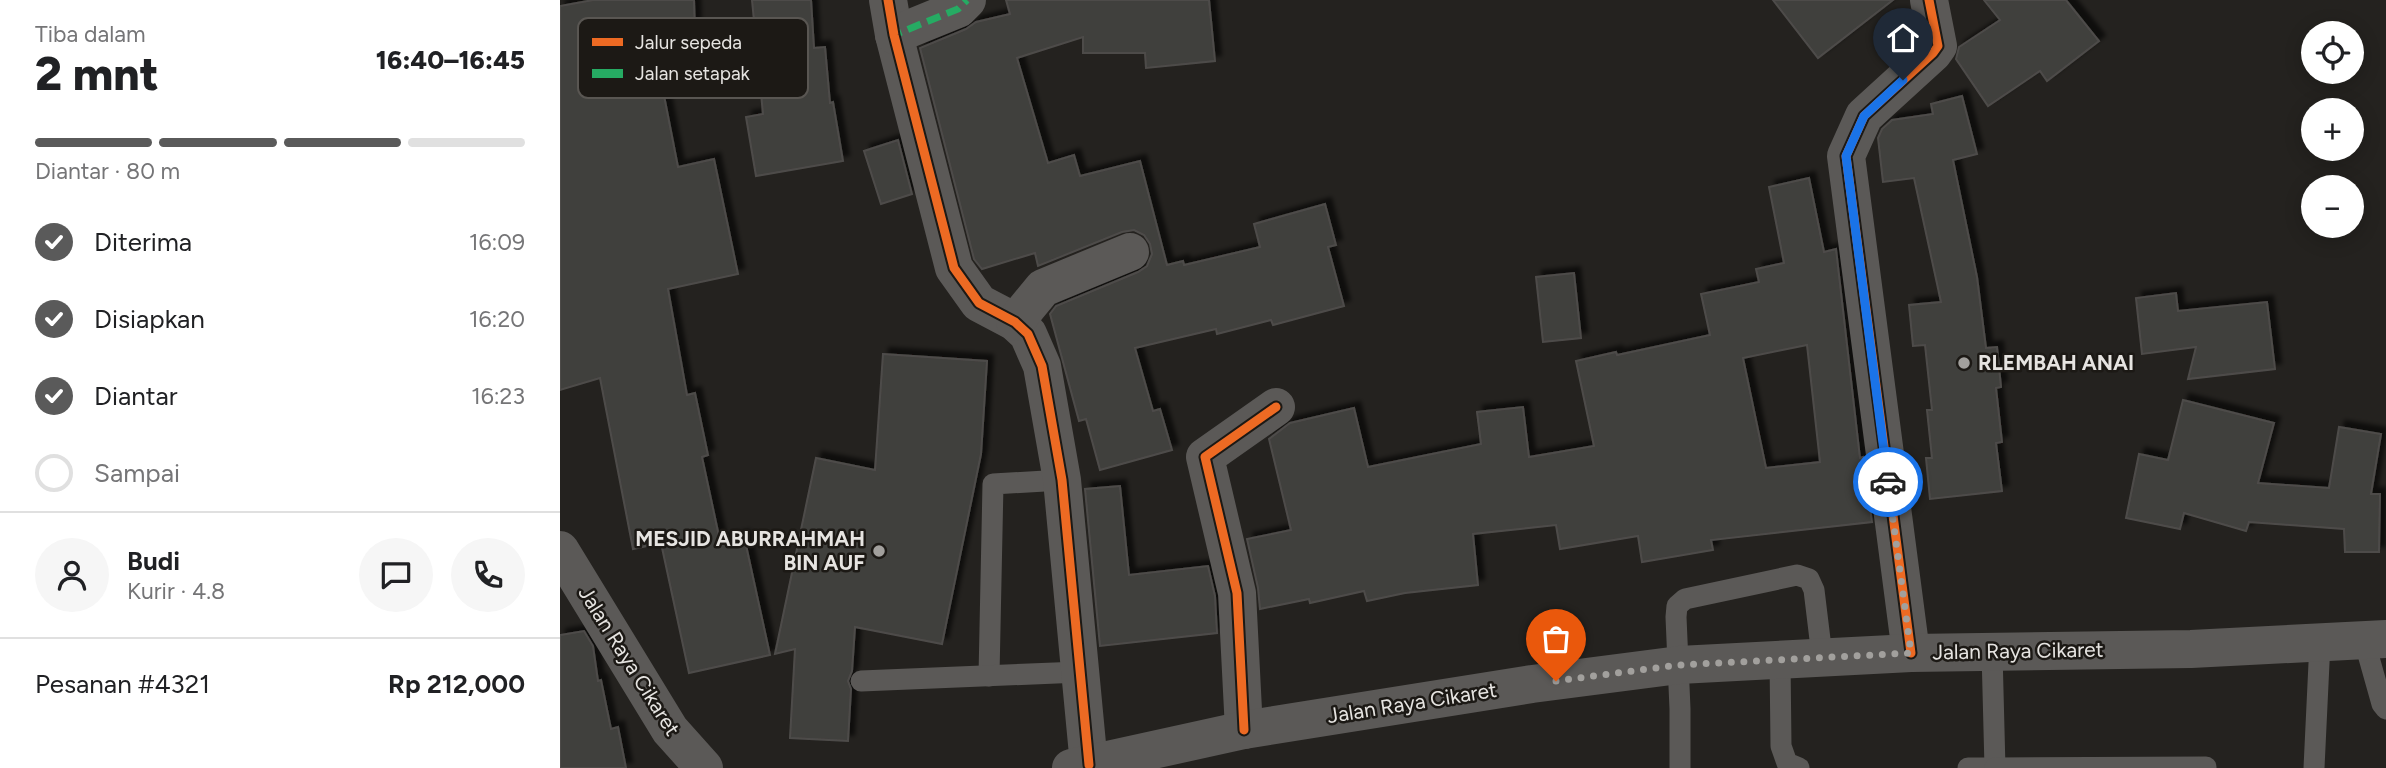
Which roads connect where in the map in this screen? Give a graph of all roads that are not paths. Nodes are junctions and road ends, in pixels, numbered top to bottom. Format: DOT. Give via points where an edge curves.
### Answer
graph roads {
  1 [pos="967,0"];
  2 [pos="1929,0"];
  3 [pos="891,18"];
  4 [pos="1130,252"];
  5 [pos="1015,322"];
  6 [pos="1276,407"];
  7 [pos="1062,480"];
  8 [pos="560,550"];
  9 [pos="2375,640"];
  10 [pos="2320,642"];
  11 [pos="1992,652"];
  12 [pos="1911,653"];
  13 [pos="1822,656"];
  14 [pos="1780,659"];
  15 [pos="1679,665"];
  16 [pos="1080,672"];
  17 [pos="989,676"];
  18 [pos="861,681"];
  19 [pos="2386,709"];
  20 [pos="1244,730"];
  21 [pos="1080,767"];
  22 [pos="2206,767"];
  23 [pos="704,768"];
  24 [pos="1680,768"];
  25 [pos="1799,768"];
  26 [pos="1968,768"];
  27 [pos="1995,768"];
  28 [pos="2314,768"];
  1 -- 3 [label="street" via="958,9"];
  2 -- 12 [label="street" via="1938,46 1864,116 1846,156"];
  3 -- 5 [label="street" via="954,268 979,303"];
  4 -- 5 [label="street" via="1043,288"];
  5 -- 7 [label="street" via="1028,334 1042,366"];
  6 -- 20 [label="street" via="1205,457 1237,593"];
  7 -- 16 [label="street"];
  7 -- 17 [label="lane" via="993,484"];
  8 -- 23 [label="street, Jalan Raya Cikaret" via="670,730"];
  9 -- 10 [label="street, Jalan Raya Cikaret"];
  9 -- 19 [label="lane"];
  10 -- 11 [label="street, Jalan Raya Cikaret"];
  10 -- 28 [label="lane"];
  11 -- 12 [label="street, Jalan Raya Cikaret"];
  11 -- 27 [label="lane"];
  12 -- 13 [label="street, Jalan Raya Cikaret"];
  13 -- 14 [label="street, Jalan Raya Cikaret"];
  13 -- 15 [label="lane" via="1814,590 1809,579 1797,575 1685,599 1677,606"];
  14 -- 15 [label="street, Jalan Raya Cikaret"];
  14 -- 25 [label="lane" via="1781,746 1787,763"];
  15 -- 20 [label="street, Jalan Raya Cikaret"];
  15 -- 24 [label="lane"];
  16 -- 17 [label="lane"];
  16 -- 21 [label="street"];
  17 -- 18 [label="lane"];
  20 -- 21 [label="street, Jalan Raya Cikaret"];
  22 -- 27 [label="lane"];
  26 -- 27 [label="lane"];
}
